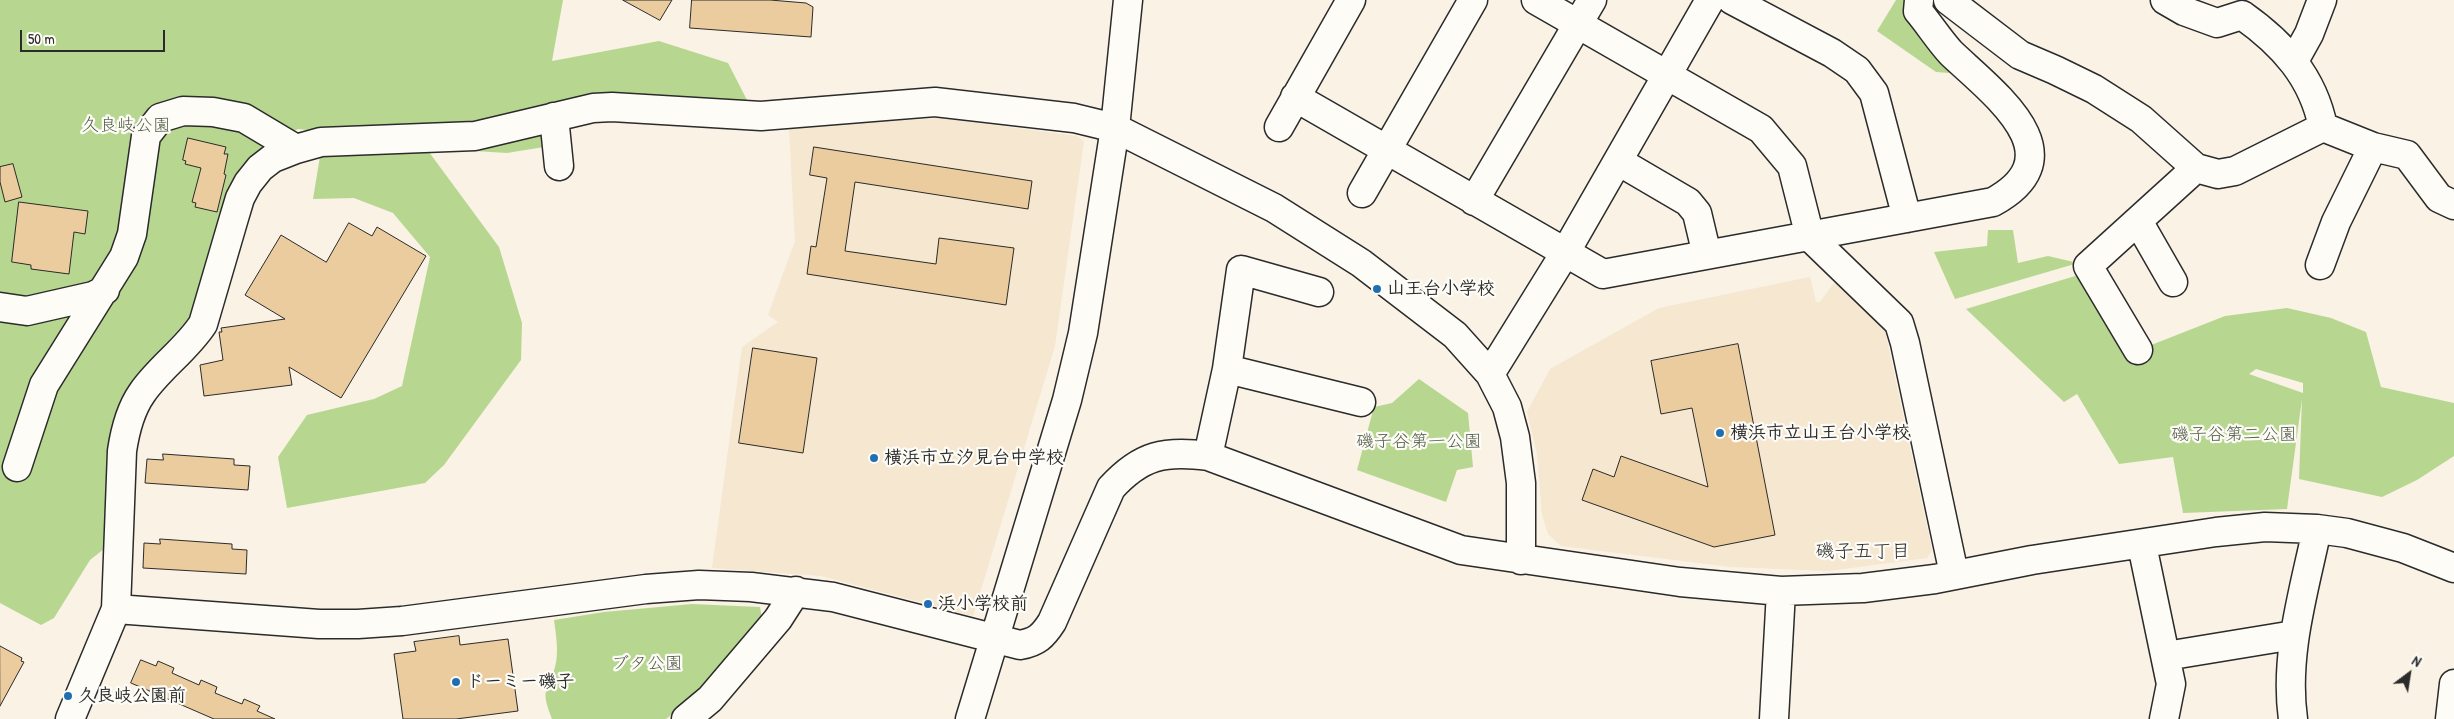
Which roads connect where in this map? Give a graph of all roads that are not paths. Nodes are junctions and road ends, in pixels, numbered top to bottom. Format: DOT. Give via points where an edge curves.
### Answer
graph roads {
  1 [pos="1128,0"];
  2 [pos="1351,0"];
  3 [pos="1473,0"];
  4 [pos="1536,0"];
  5 [pos="1592,0"];
  6 [pos="1710,0"];
  7 [pos="1732,0"];
  8 [pos="1919,0"];
  9 [pos="1948,0"];
  10 [pos="2165,0"];
  11 [pos="2322,0"];
  12 [pos="1578,24"];
  13 [pos="2294,61"];
  14 [pos="1667,74"];
  15 [pos="1296,97"];
  16 [pos="554,117"];
  17 [pos="1278,127"];
  18 [pos="2323,127"];
  19 [pos="1115,128"];
  20 [pos="2373,147"];
  21 [pos="296,149"];
  22 [pos="1388,149"];
  23 [pos="1618,160"];
  24 [pos="560,166"];
  25 [pos="2196,168"];
  26 [pos="1362,193"];
  27 [pos="1474,201"];
  28 [pos="2454,205"];
  29 [pos="1907,218"];
  30 [pos="2138,221"];
  31 [pos="1810,237"];
  32 [pos="1565,253"];
  33 [pos="1707,255"];
  34 [pos="2320,265"];
  35 [pos="2173,282"];
  36 [pos="105,290"];
  37 [pos="1319,292"];
  38 [pos="0,307"];
  39 [pos="2138,350"];
  40 [pos="1227,369"];
  41 [pos="1490,374"];
  42 [pos="1361,402"];
  43 [pos="1208,456"];
  44 [pos="17,467"];
  45 [pos="2317,529"];
  46 [pos="2142,544"];
  47 [pos="1521,560"];
  48 [pos="2454,568"];
  49 [pos="1954,574"];
  50 [pos="796,591"];
  51 [pos="1781,591"];
  52 [pos="116,609"];
  53 [pos="2294,634"];
  54 [pos="995,638"];
  55 [pos="2166,656"];
  56 [pos="2454,684"];
  57 [pos="70,719"];
  58 [pos="686,719"];
  59 [pos="970,719"];
  60 [pos="1774,719"];
  61 [pos="2164,719"];
  62 [pos="2293,719"];
  63 [pos="2450,719"];
  1 -- 19 [label="street"];
  2 -- 15 [label="street"];
  3 -- 22 [label="street"];
  4 -- 12 [label="street"];
  5 -- 12 [label="street"];
  6 -- 14 [label="street"];
  7 -- 29 [label="street" via="1832,53 1857,70 1874,93"];
  8 -- 29 [label="street" via="1918,11 1949,51 2012,112 2026,134 2030,161 2023,179 2010,193 1993,202"];
  9 -- 25 [label="street" via="2020,55 2094,89 2141,119"];
  10 -- 13 [label="street" via="2217,22 2242,15 2280,45"];
  11 -- 13 [label="street"];
  12 -- 14 [label="street"];
  12 -- 27 [label="street"];
  13 -- 18 [label="street" via="2319,106"];
  14 -- 23 [label="street"];
  14 -- 31 [label="street" via="1761,128 1792,166"];
  15 -- 17 [label="street"];
  15 -- 22 [label="street"];
  16 -- 19 [label="street" via="612,107 761,116 935,102 1074,118"];
  16 -- 21 [label="street" via="474,136 345,140"];
  16 -- 24 [label="street"];
  18 -- 20 [label="street"];
  18 -- 25 [label="street" via="2235,171 2218,174"];
  19 -- 41 [label="street" via="1266,204 1362,263 1456,335"];
  19 -- 54 [label="street" via="1083,333 1070,390"];
  20 -- 28 [label="street" via="2407,155 2439,198"];
  20 -- 34 [label="street" via="2336,222"];
  21 -- 36 [label="street" via="244,118 184,111 160,118 146,136 132,234 120,266"];
  21 -- 52 [label="street" via="274,158 248,183 240,198 203,324 193,339 141,393 132,411 122,451"];
  22 -- 26 [label="street"];
  22 -- 27 [label="street"];
  23 -- 32 [label="street"];
  23 -- 33 [label="street" via="1688,202 1697,213"];
  25 -- 30 [label="street"];
  27 -- 32 [label="street"];
  29 -- 31 [label="street"];
  30 -- 35 [label="street"];
  30 -- 39 [label="street" via="2088,266"];
  31 -- 33 [label="street"];
  31 -- 49 [label="street" via="1899,323"];
  32 -- 33 [label="street" via="1604,274"];
  32 -- 41 [label="street"];
  36 -- 38 [label="street" via="93,296 28,311"];
  36 -- 44 [label="street" via="44,385"];
  37 -- 40 [label="street" via="1241,270"];
  40 -- 42 [label="street"];
  40 -- 43 [label="street"];
  41 -- 47 [label="street" via="1507,407 1515,436 1521,482"];
  43 -- 47 [label="street" via="1461,550"];
  43 -- 54 [label="street" via="1160,455 1142,461 1124,473 1111,488 1098,514 1044,634 1034,642 1020,644"];
  45 -- 46 [label="street" via="2265,527"];
  45 -- 48 [label="street" via="2347,533 2403,548"];
  45 -- 53 [label="street"];
  46 -- 49 [label="street"];
  46 -- 55 [label="street"];
  47 -- 51 [label="street" via="1680,582"];
  49 -- 51 [label="street" via="1863,588"];
  50 -- 52 [label="street" via="699,585 358,624"];
  50 -- 54 [label="street" via="833,597"];
  50 -- 58 [label="street" via="778,619 716,692"];
  51 -- 60 [label="street"];
  52 -- 57 [label="street"];
  53 -- 55 [label="street"];
  53 -- 62 [label="street" via="2290,695"];
  54 -- 59 [label="street"];
  55 -- 61 [label="street" via="2171,684"];
  56 -- 63 [label="street"];
}
